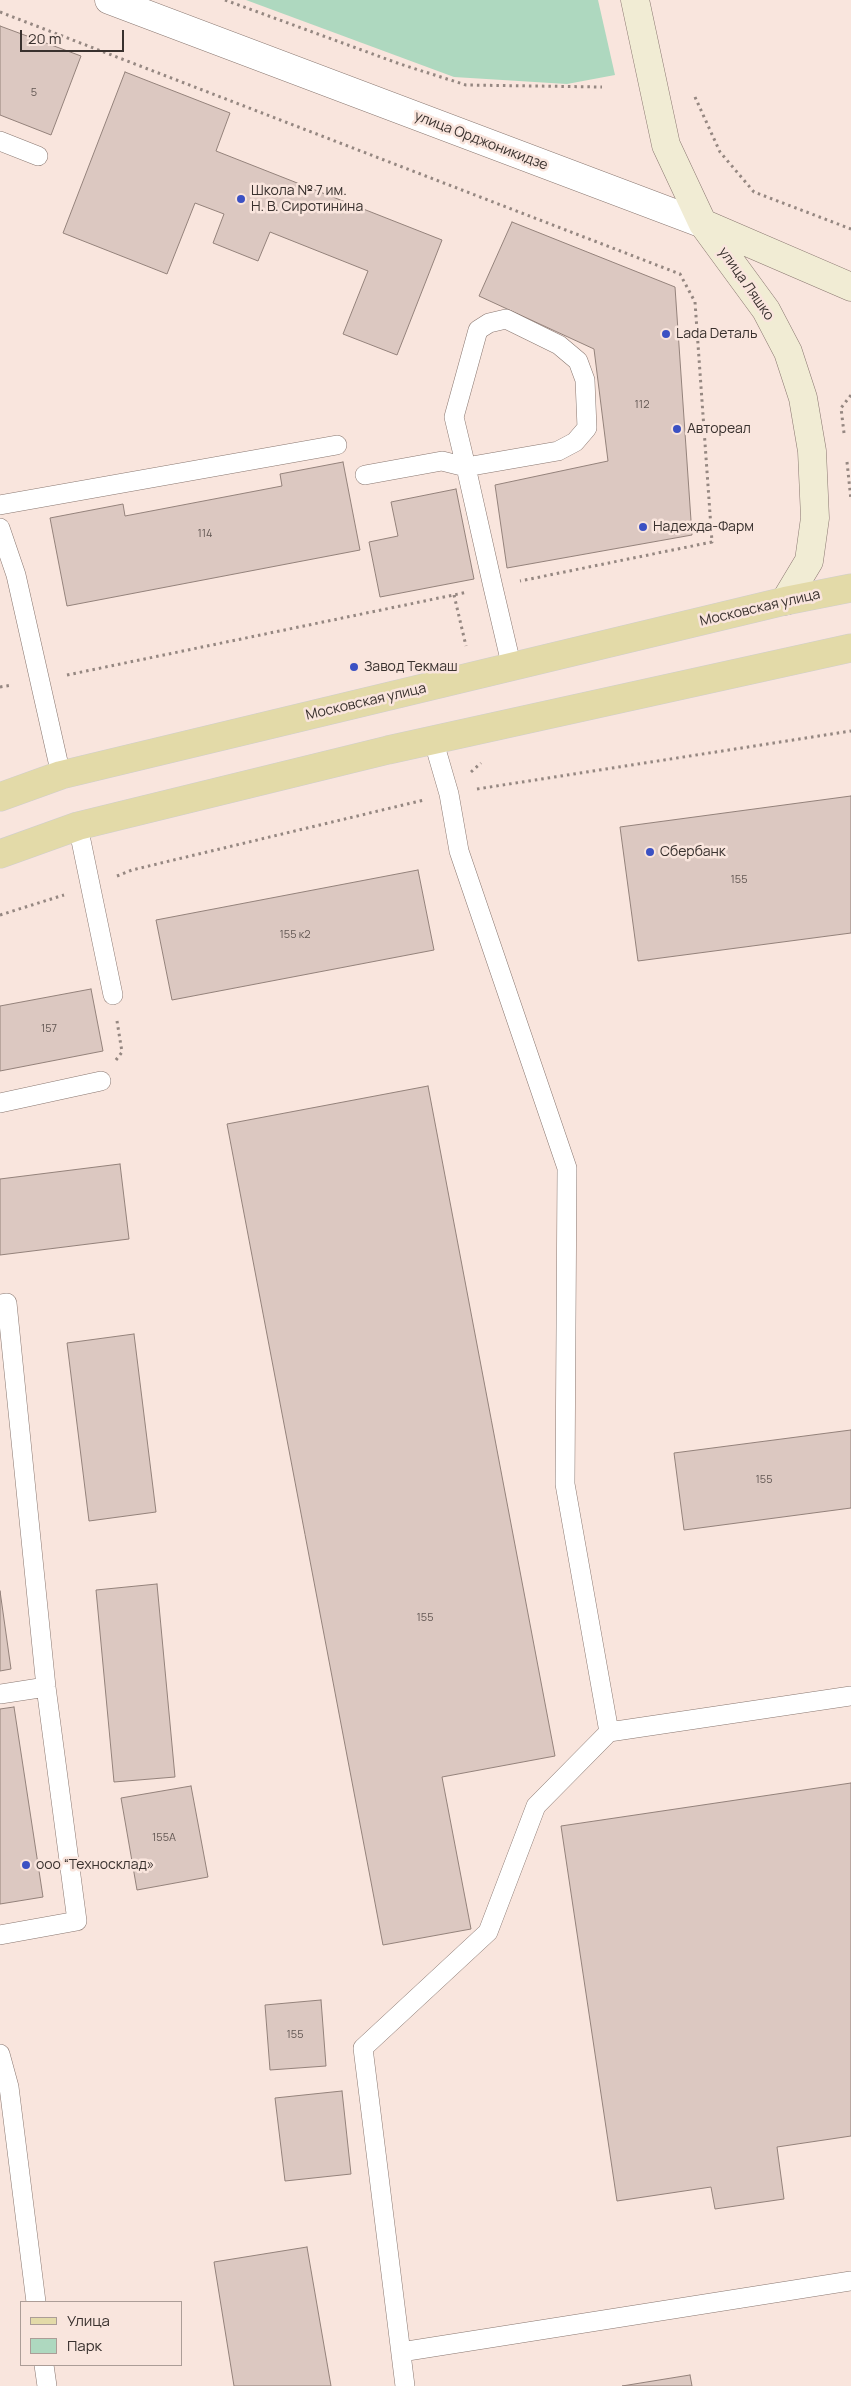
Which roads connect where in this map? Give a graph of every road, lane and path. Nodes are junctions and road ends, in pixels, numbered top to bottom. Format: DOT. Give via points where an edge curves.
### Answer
graph roads {
  1 [pos="110,0"];
  2 [pos="224,0"];
  3 [pos="635,0"];
  4 [pos="0,12"];
  5 [pos="602,87"];
  6 [pos="695,97"];
  7 [pos="0,141"];
  8 [pos="38,156"];
  9 [pos="703,224"];
  10 [pos="851,230"];
  11 [pos="851,287"];
  12 [pos="337,445"];
  13 [pos="466,467"];
  14 [pos="365,475"];
  15 [pos="0,505"];
  16 [pos="0,528"];
  17 [pos="493,587"];
  18 [pos="851,588"];
  19 [pos="786,601"];
  20 [pos="851,648"];
  21 [pos="512,668"];
  22 [pos="40,680"];
  23 [pos="0,687"];
  24 [pos="851,731"];
  25 [pos="433,740"];
  26 [pos="61,775"];
  27 [pos="449,794"];
  28 [pos="0,797"];
  29 [pos="78,826"];
  30 [pos="0,854"];
  31 [pos="113,995"];
  32 [pos="101,1080"];
  33 [pos="0,1103"];
  34 [pos="0,1304"];
  35 [pos="46,1687"];
  36 [pos="0,1694"];
  37 [pos="851,1696"];
  38 [pos="608,1732"];
  39 [pos="0,1935"];
  40 [pos="0,2054"];
  41 [pos="851,2281"];
  42 [pos="36,2301"];
  43 [pos="400,2352"];
  44 [pos="44,2366"];
  45 [pos="47,2386"];
  46 [pos="405,2386"];
  1 -- 9 [label="street, улица Орджоникидзе"];
  2 -- 5 [label="path" via="466,85"];
  3 -- 9 [label="main road, улица Ляшко" via="666,145"];
  4 -- 17 [label="path" via="680,274 696,302 712,542"];
  6 -- 10 [label="path" via="720,152 754,192"];
  7 -- 8 [label="lane"];
  9 -- 11 [label="main road, улица Орджоникидзе"];
  9 -- 19 [label="main road, улица Ляшко" via="766,310 788,352 804,398 812,452 815,518 809,561"];
  12 -- 15 [label="lane"];
  13 -- 13 [label="lane" via="454,417 478,330 506,319 559,345 578,361 585,380 587,428 575,442 558,451"];
  13 -- 14 [label="lane" via="442,461"];
  13 -- 17 [label="lane"];
  16 -- 22 [label="lane" via="16,575"];
  17 -- 21 [label="lane"];
  17 -- 22 [label="path"];
  18 -- 19 [label="main road, Московская улица"];
  19 -- 21 [label="main road, Московская улица"];
  20 -- 25 [label="main road"];
  21 -- 26 [label="main road, Московская улица"];
  22 -- 23 [label="path"];
  22 -- 26 [label="lane"];
  24 -- 27 [label="path"];
  25 -- 27 [label="lane"];
  25 -- 29 [label="main road"];
  26 -- 28 [label="main road, Московская улица"];
  27 -- 38 [label="lane" via="459,851 568,1168 565,1484"];
  29 -- 30 [label="main road"];
  29 -- 31 [label="lane"];
  31 -- 32 [label="path" via="122,1052"];
  32 -- 33 [label="lane"];
  34 -- 35 [label="lane" via="7,1303"];
  35 -- 36 [label="lane"];
  35 -- 39 [label="lane" via="77,1921"];
  37 -- 38 [label="lane"];
  38 -- 43 [label="lane" via="536,1806 488,1932 363,2048"];
  40 -- 42 [label="lane" via="8,2087"];
  41 -- 43 [label="lane"];
  43 -- 46 [label="lane"];
  44 -- 45 [label="lane"];
}
